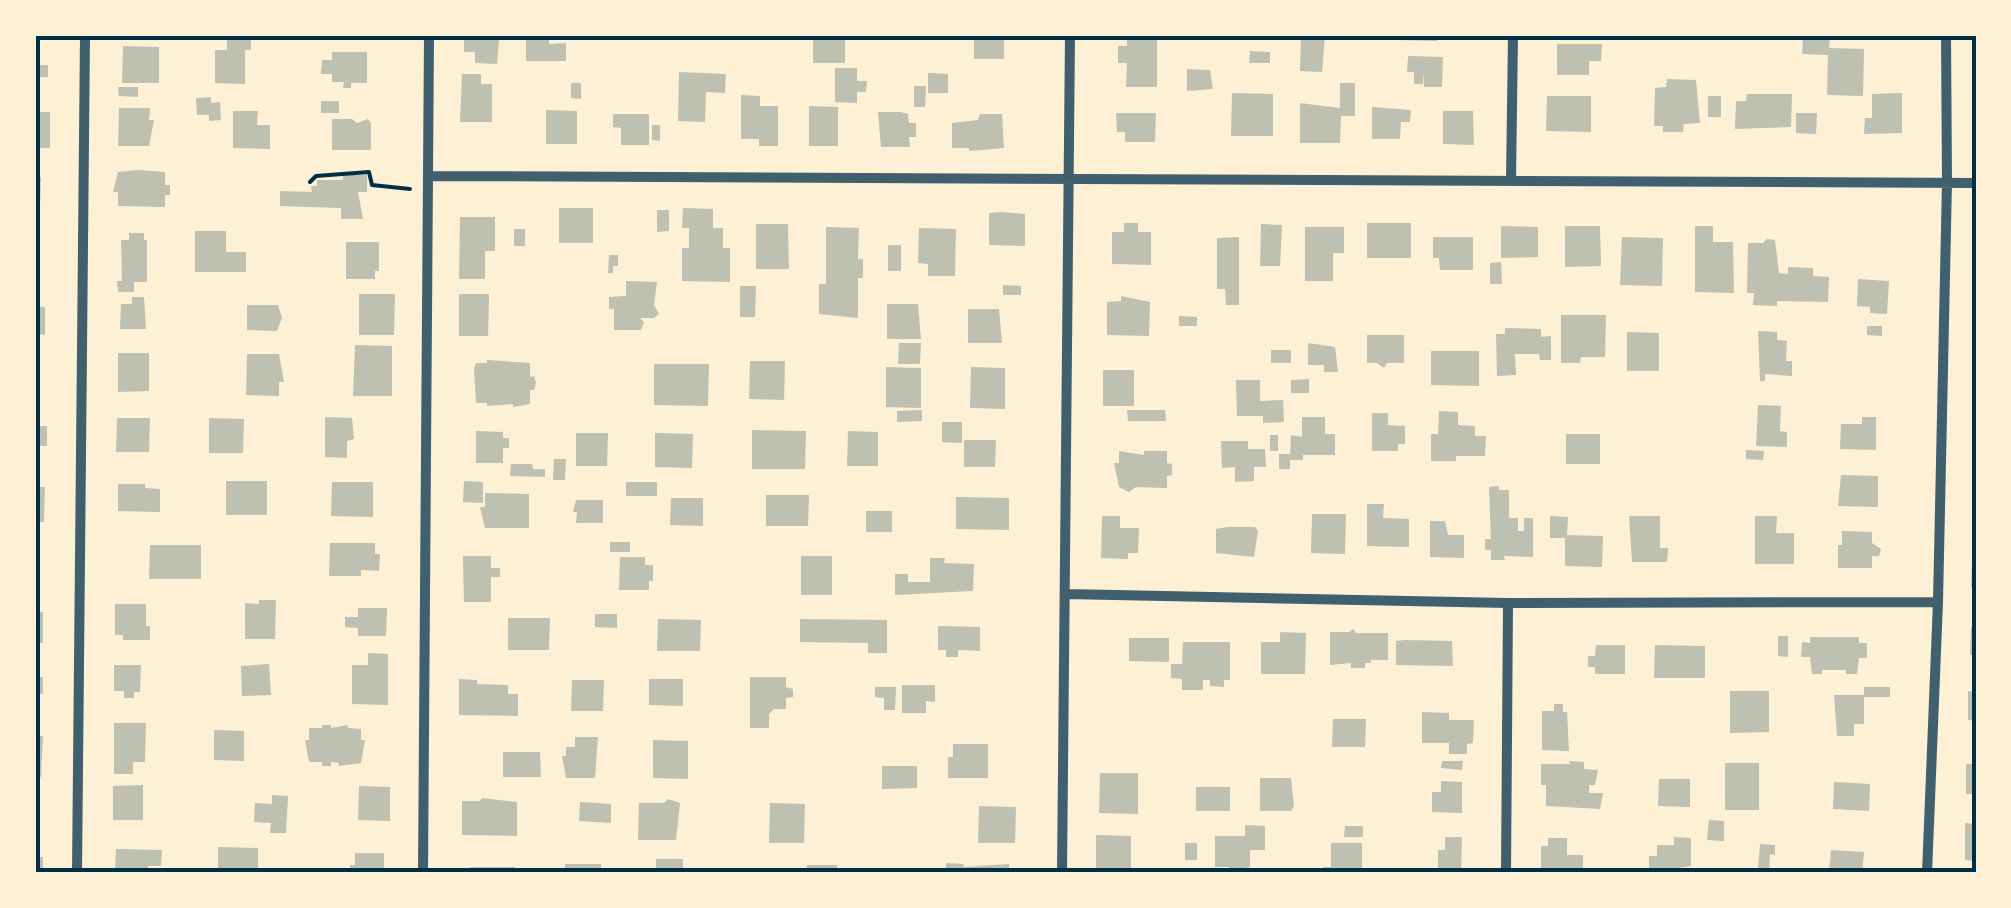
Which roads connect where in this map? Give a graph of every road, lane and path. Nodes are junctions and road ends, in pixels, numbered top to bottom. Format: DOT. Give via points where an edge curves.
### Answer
graph roads {
  1 [pos="85,35"];
  2 [pos="429,35"];
  3 [pos="1070,35"];
  4 [pos="1513,35"];
  5 [pos="1946,35"];
  6 [pos="428,176"];
  7 [pos="1068,179"];
  8 [pos="1511,180"];
  9 [pos="310,182"];
  10 [pos="1947,182"];
  11 [pos="1976,183"];
  12 [pos="413,189"];
  13 [pos="1066,594"];
  14 [pos="1508,602"];
  15 [pos="1938,602"];
  16 [pos="77,873"];
  17 [pos="423,873"];
  18 [pos="1062,873"];
  19 [pos="1506,873"];
  20 [pos="1927,873"];
  1 -- 16 [label="street"];
  2 -- 6 [label="street"];
  3 -- 7 [label="street"];
  4 -- 8 [label="street"];
  5 -- 10 [label="street"];
  6 -- 7 [label="street"];
  6 -- 17 [label="street"];
  7 -- 8 [label="street"];
  7 -- 13 [label="street"];
  8 -- 10 [label="street"];
  9 -- 12 [label="path" via="369,172 378,188"];
  10 -- 11 [label="street"];
  10 -- 15 [label="street"];
  13 -- 14 [label="street"];
  13 -- 18 [label="street"];
  14 -- 15 [label="street"];
  14 -- 19 [label="street"];
  15 -- 20 [label="street"];
}
